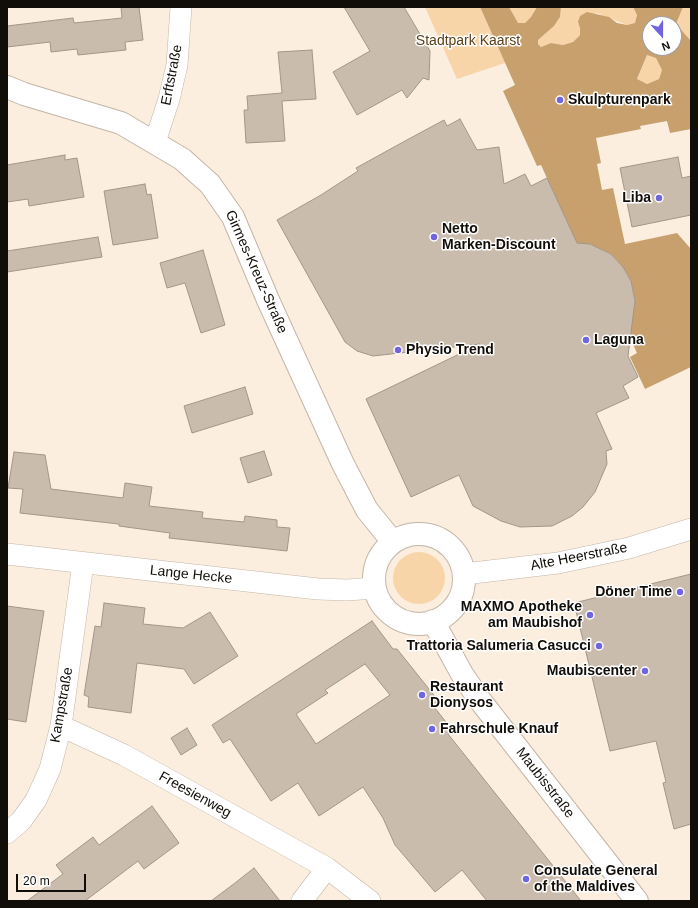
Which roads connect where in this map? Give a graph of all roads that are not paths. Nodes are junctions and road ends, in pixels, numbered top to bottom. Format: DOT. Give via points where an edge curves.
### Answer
graph roads {
  1 [pos="181,7"];
  2 [pos="7,87"];
  3 [pos="155,142"];
  4 [pos="691,529"];
  5 [pos="393,542"];
  6 [pos="7,554"];
  7 [pos="83,563"];
  8 [pos="464,574"];
  9 [pos="375,588"];
  10 [pos="433,622"];
  11 [pos="61,726"];
  12 [pos="7,833"];
  13 [pos="327,868"];
  14 [pos="302,901"];
  15 [pos="370,901"];
  16 [pos="637,901"];
  1 -- 3 [label="street, Erftstraße" via="177,65"];
  2 -- 3 [label="street, Girmes-Kreuz-Straße" via="122,124"];
  3 -- 5 [label="street, Girmes-Kreuz-Straße" via="182,159 210,184 226,206 343,464 367,510"];
  4 -- 8 [label="street, Alte Heerstraße" via="629,548 565,562"];
  5 -- 8 [label="street" via="407,535 422,534 438,538 450,546 460,559"];
  5 -- 9 [label="street" via="379,560 375,571"];
  6 -- 7 [label="street, Lange Hecke"];
  7 -- 9 [label="street, Lange Hecke" via="318,589"];
  7 -- 11 [label="street, Kampstraße"];
  8 -- 10 [label="street" via="463,589 457,603 447,614"];
  9 -- 10 [label="street" via="383,606 397,618 415,624"];
  10 -- 16 [label="street, Maubisstraße" via="478,699"];
  11 -- 12 [label="street, Kampstraße" via="50,769 36,800 21,821"];
  11 -- 13 [label="street, Freesienweg" via="124,756"];
  13 -- 14 [label="street"];
  13 -- 15 [label="street, Freesienweg"];
}
